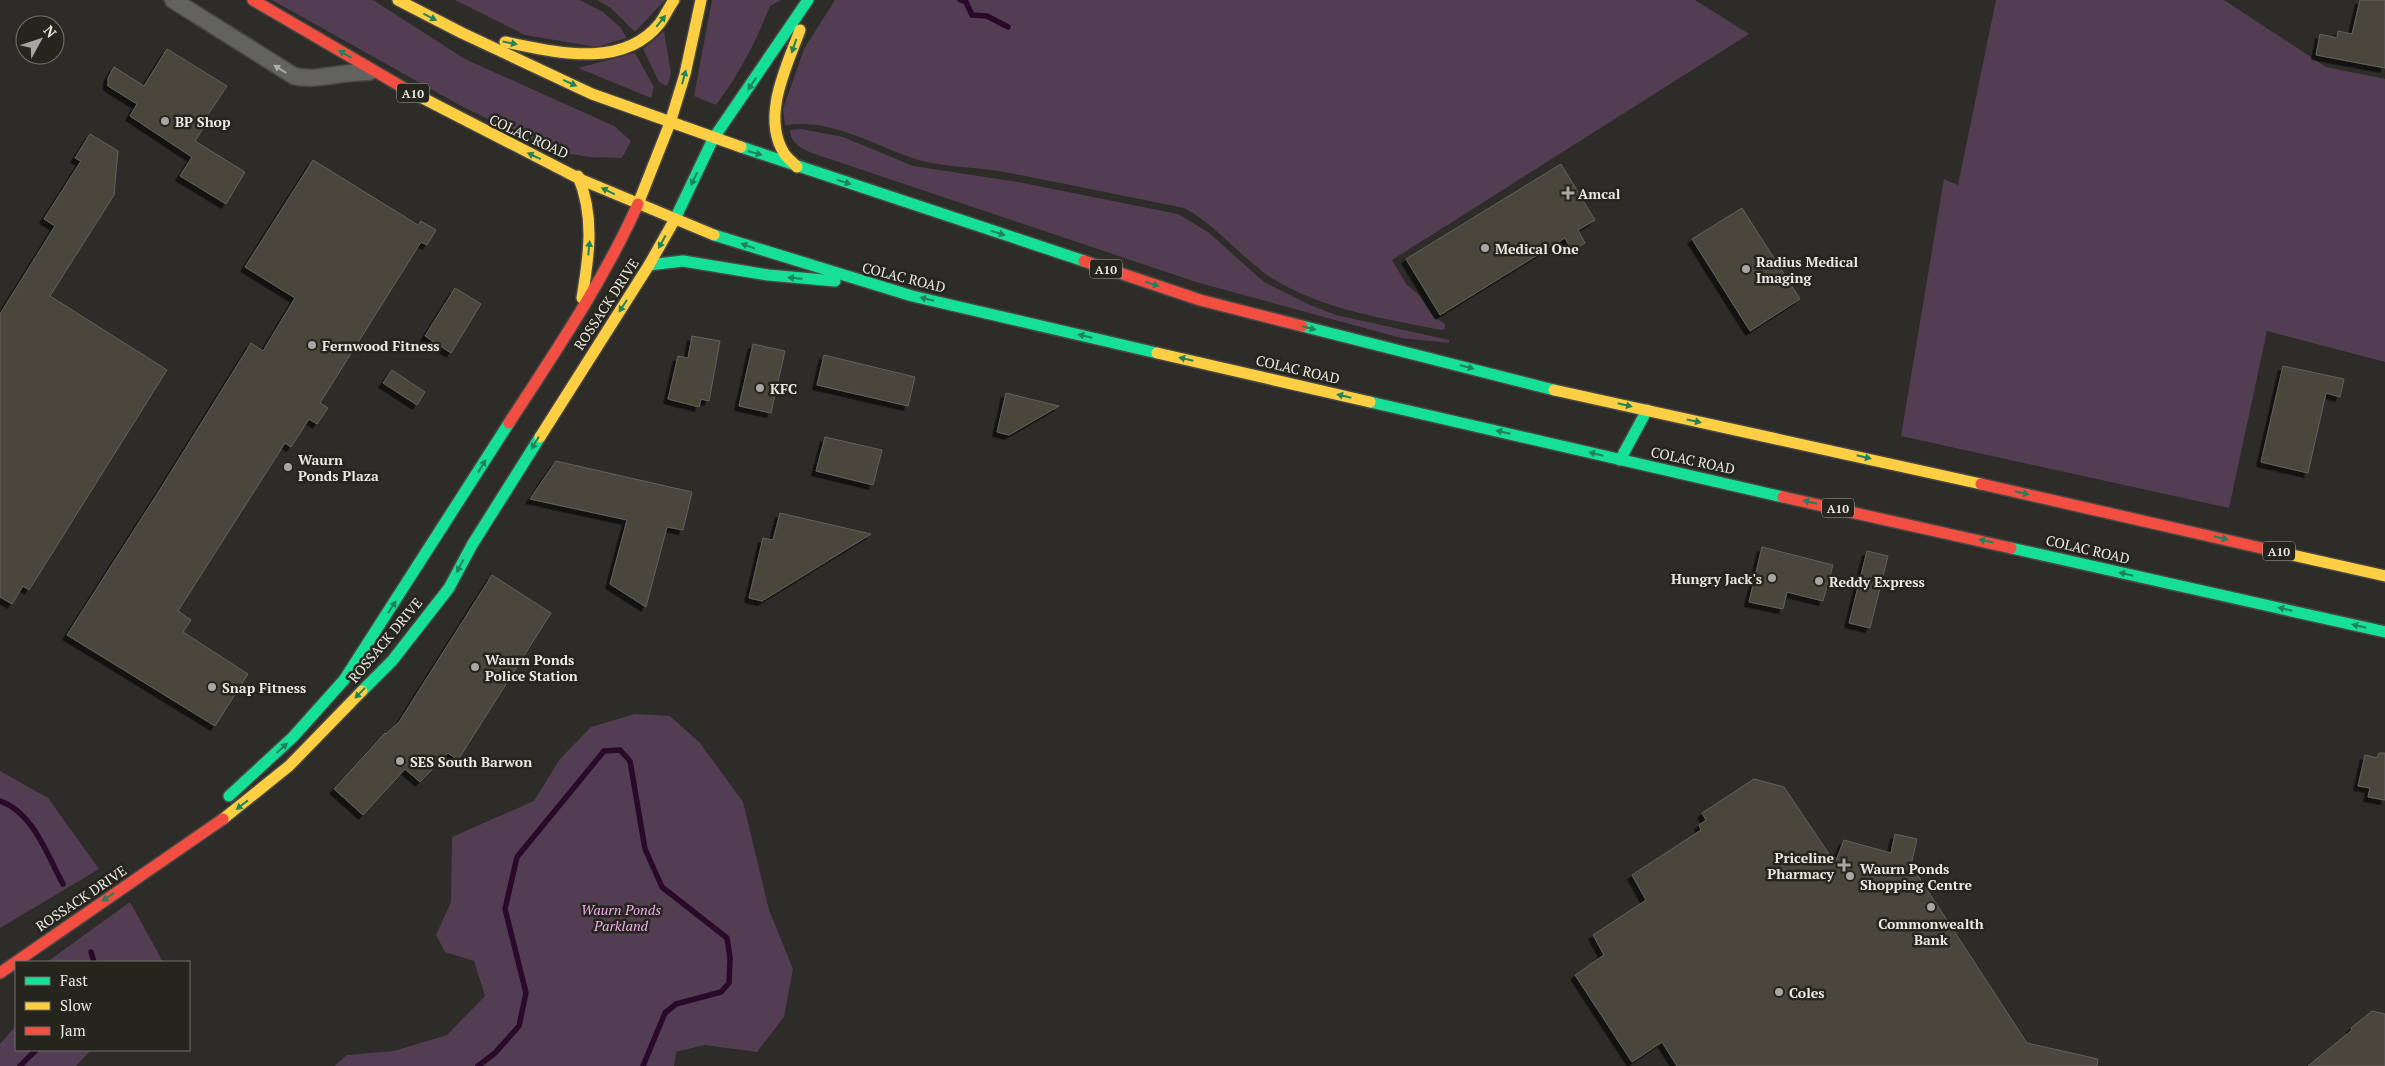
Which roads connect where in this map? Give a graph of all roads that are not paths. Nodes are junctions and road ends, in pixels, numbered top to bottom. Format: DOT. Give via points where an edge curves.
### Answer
graph roads {
  1 [pos="173,0"];
  2 [pos="253,0"];
  3 [pos="398,0"];
  4 [pos="674,0"];
  5 [pos="701,0"];
  6 [pos="809,0"];
  7 [pos="462,33"];
  8 [pos="378,73"];
  9 [pos="670,123"];
  10 [pos="713,139"];
  11 [pos="797,167"];
  12 [pos="578,176"];
  13 [pos="638,204"];
  14 [pos="675,219"];
  15 [pos="649,265"];
  16 [pos="861,282"];
  17 [pos="579,314"];
  18 [pos="1647,410"];
  19 [pos="1645,437"];
  20 [pos="1620,460"];
  21 [pos="2385,576"];
  22 [pos="2385,632"];
  23 [pos="247,781"];
  24 [pos="258,792"];
  25 [pos="220,804"];
  26 [pos="199,822"];
  27 [pos="35,934"];
  28 [pos="17,961"];
  29 [pos="15,963"];
  30 [pos="0,973"];
  8 -- 1 [label="street, one-way" via="294,76"];
  8 -- 2 [label="main road, COLAC ROAD / A10, one-way"];
  3 -- 7 [label="main road, A10, one-way"];
  7 -- 4 [label="main road, one-way" via="565,54 600,54 627,48 642,39 658,25"];
  9 -- 5 [label="main road, ROSSACK DRIVE, one-way" via="685,74"];
  6 -- 10 [label="main road, ROSSACK DRIVE, one-way"];
  6 -- 11 [label="main road, one-way" via="775,116 778,142"];
  7 -- 9 [label="main road, A10, one-way" via="592,94"];
  12 -- 8 [label="main road, COLAC ROAD / A10, one-way" via="496,138"];
  9 -- 10 [label="main road, A10"];
  9 -- 13 [label="main road, ROSSACK DRIVE"];
  10 -- 11 [label="main road, A10, one-way"];
  10 -- 14 [label="main road, ROSSACK DRIVE, one-way"];
  11 -- 18 [label="main road, A10, one-way" via="1200,300 1582,397"];
  13 -- 12 [label="main road, COLAC ROAD / A10, one-way"];
  17 -- 12 [label="main road, one-way" via="590,229 587,198"];
  13 -- 14 [label="main road, COLAC ROAD / A10"];
  13 -- 17 [label="main road, ROSSACK DRIVE"];
  14 -- 15 [label="main road, ROSSACK DRIVE, one-way"];
  16 -- 14 [label="main road, COLAC ROAD / A10, one-way" via="764,252"];
  16 -- 15 [label="main road, one-way" via="768,275 684,261"];
  15 -- 24 [label="main road, ROSSACK DRIVE, one-way" via="481,522 449,588 392,661 295,760"];
  20 -- 16 [label="main road, COLAC ROAD / A10, one-way"];
  23 -- 17 [label="main road, ROSSACK DRIVE, one-way" via="293,738 344,680 460,509"];
  18 -- 19 [label="main road"];
  18 -- 20 [label="main road"];
  18 -- 21 [label="main road, A10, one-way"];
  22 -- 20 [label="main road, COLAC ROAD / A10, one-way" via="1643,460"];
  23 -- 24 [label="main road"];
  23 -- 25 [label="main road, ROSSACK DRIVE"];
  24 -- 28 [label="main road, ROSSACK DRIVE, one-way"];
  26 -- 27 [label="main road, ROSSACK DRIVE"];
  29 -- 30 [label="main road, ROSSACK DRIVE, one-way"];
}
